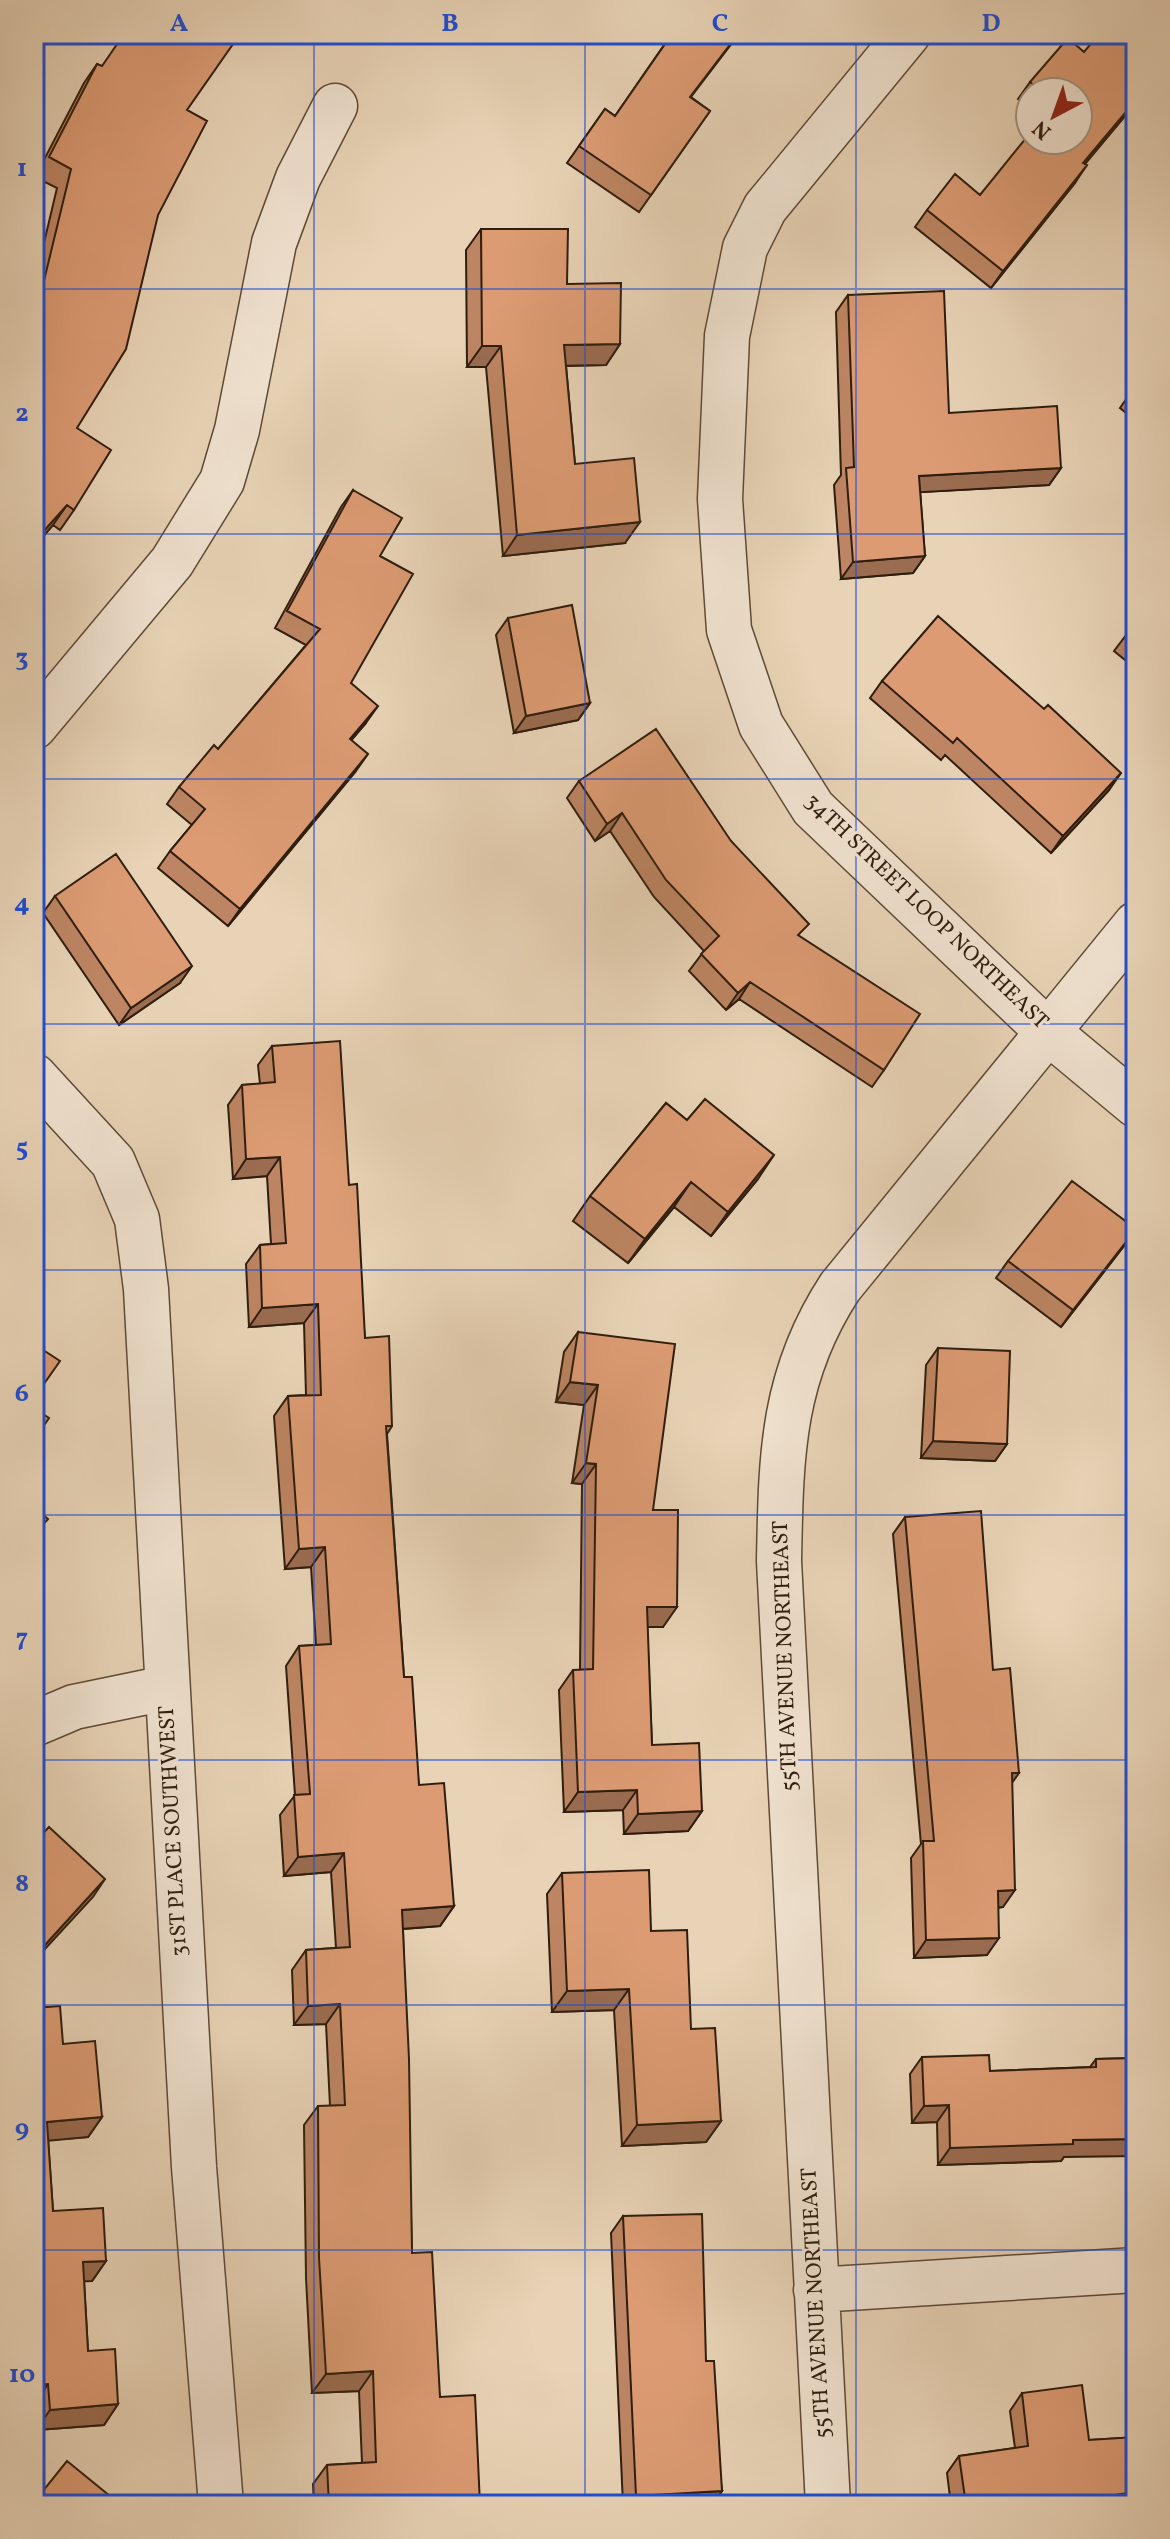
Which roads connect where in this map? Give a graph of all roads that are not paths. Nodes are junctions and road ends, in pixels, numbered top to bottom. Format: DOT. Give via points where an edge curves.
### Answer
graph roads {
  1 [pos="908,34"];
  2 [pos="335,106"];
  3 [pos="34,727"];
  4 [pos="1136,924"];
  5 [pos="1047,1031"];
  6 [pos="34,1076"];
  7 [pos="1136,1105"];
  8 [pos="166,1688"];
  9 [pos="34,1724"];
  10 [pos="1136,2270"];
  11 [pos="816,2290"];
  12 [pos="221,2505"];
  13 [pos="828,2505"];
  1 -- 5 [label="street, 34TH STREET LOOP NORTHEAST" via="765,208 745,248 727,336 720,499 729,630 761,725 813,808"];
  2 -- 3 [label="street" via="298,178 274,243 222,481 172,562"];
  4 -- 5 [label="street, 55TH AVENUE NORTHEAST"];
  5 -- 7 [label="street, 34TH STREET LOOP NORTHEAST"];
  5 -- 11 [label="street, 55TH AVENUE NORTHEAST" via="831,1300 797,1377 782,1445 779,1561"];
  6 -- 8 [label="street, 31ST PLACE SOUTHWEST" via="113,1162 137,1219 146,1289"];
  8 -- 9 [label="street" via="74,1707"];
  8 -- 12 [label="street, 31ST PLACE SOUTHWEST" via="194,2167"];
  10 -- 11 [label="street"];
  11 -- 13 [label="street, 55TH AVENUE NORTHEAST"];
}
